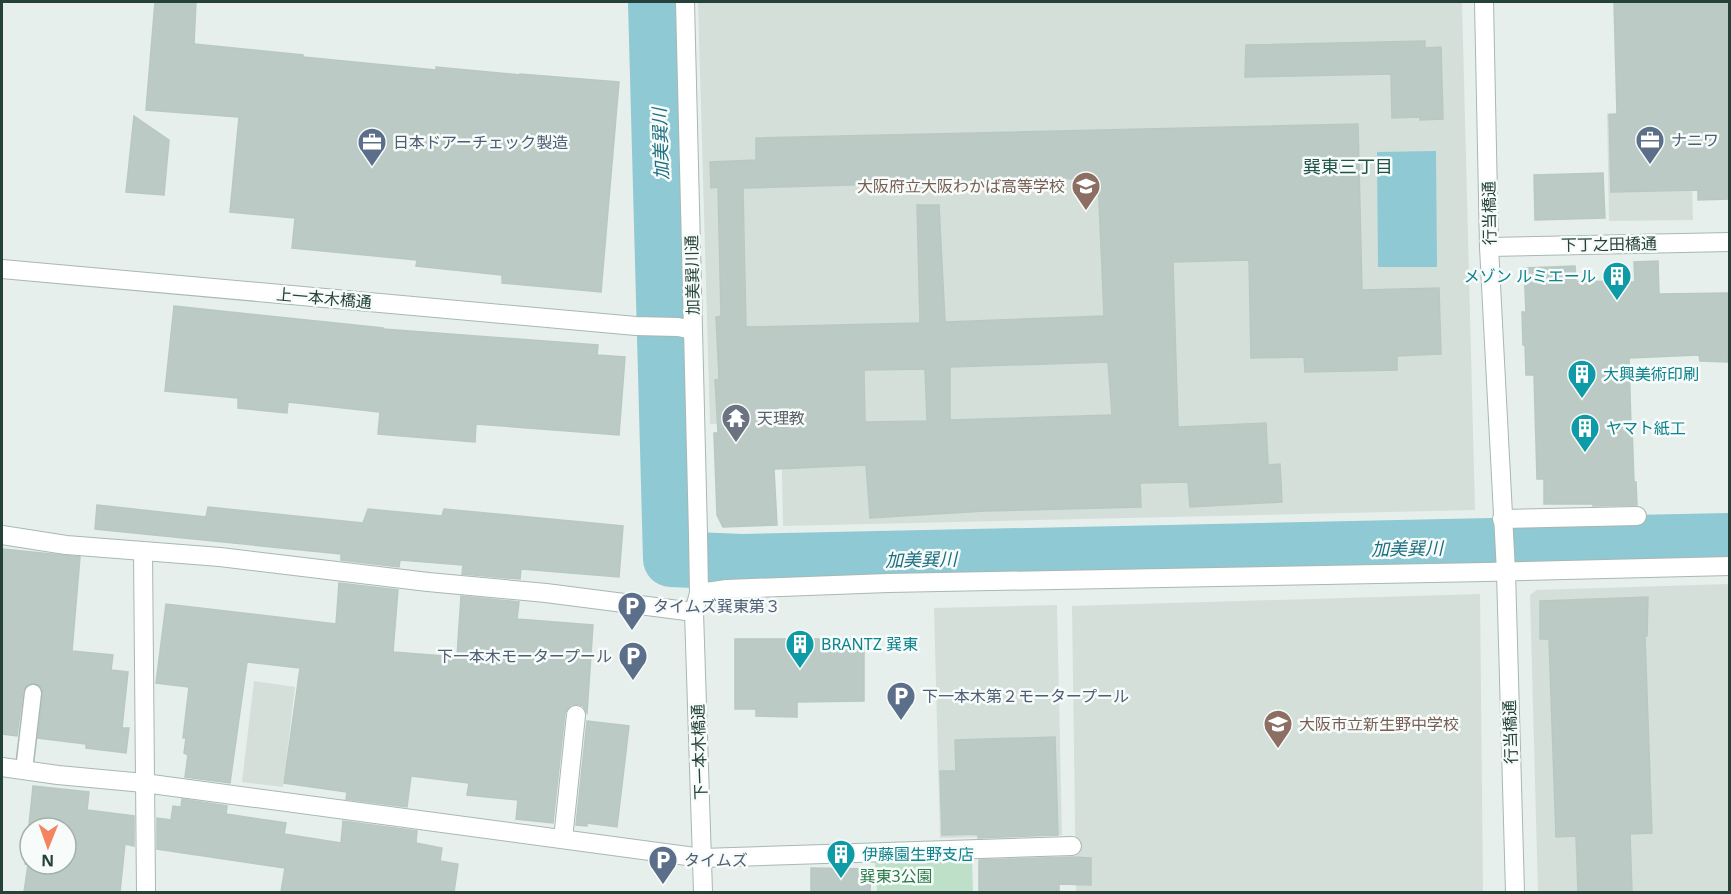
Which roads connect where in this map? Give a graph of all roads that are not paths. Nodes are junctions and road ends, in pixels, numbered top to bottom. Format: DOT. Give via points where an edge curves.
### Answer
graph roads {
  1 [pos="685,2"];
  2 [pos="1484,2"];
  3 [pos="1730,242"];
  4 [pos="1489,247"];
  5 [pos="2,269"];
  6 [pos="686,329"];
  7 [pos="1637,516"];
  8 [pos="1502,526"];
  9 [pos="2,535"];
  10 [pos="143,552"];
  11 [pos="1730,566"];
  12 [pos="1505,567"];
  13 [pos="699,586"];
  14 [pos="694,612"];
  15 [pos="33,693"];
  16 [pos="576,715"];
  17 [pos="2,767"];
  18 [pos="24,770"];
  19 [pos="144,783"];
  20 [pos="564,839"];
  21 [pos="1072,846"];
  22 [pos="702,858"];
  23 [pos="146,892"];
  24 [pos="703,892"];
  25 [pos="1515,892"];
  1 -- 6 [label="street, 加美巽川通"];
  2 -- 4 [label="street, 行当橋通"];
  3 -- 4 [label="street, 下丁之田橋通"];
  4 -- 8 [label="street, 行当橋通"];
  5 -- 6 [label="street, 上一本木橋通"];
  6 -- 13 [label="street, 加美巽川通"];
  7 -- 8 [label="street"];
  8 -- 12 [label="street, 行当橋通"];
  9 -- 10 [label="street"];
  10 -- 14 [label="street" via="220,557"];
  10 -- 19 [label="street"];
  11 -- 12 [label="street"];
  12 -- 13 [label="street" via="727,589"];
  12 -- 25 [label="street, 行当橋通"];
  13 -- 14 [label="street, 下一本木橋通"];
  14 -- 22 [label="street, 下一本木橋通"];
  15 -- 18 [label="lane"];
  16 -- 20 [label="street"];
  17 -- 18 [label="street"];
  18 -- 19 [label="street"];
  19 -- 20 [label="street"];
  19 -- 23 [label="street"];
  20 -- 22 [label="street"];
  21 -- 22 [label="street"];
  22 -- 24 [label="street, 下一本木橋通"];
}
